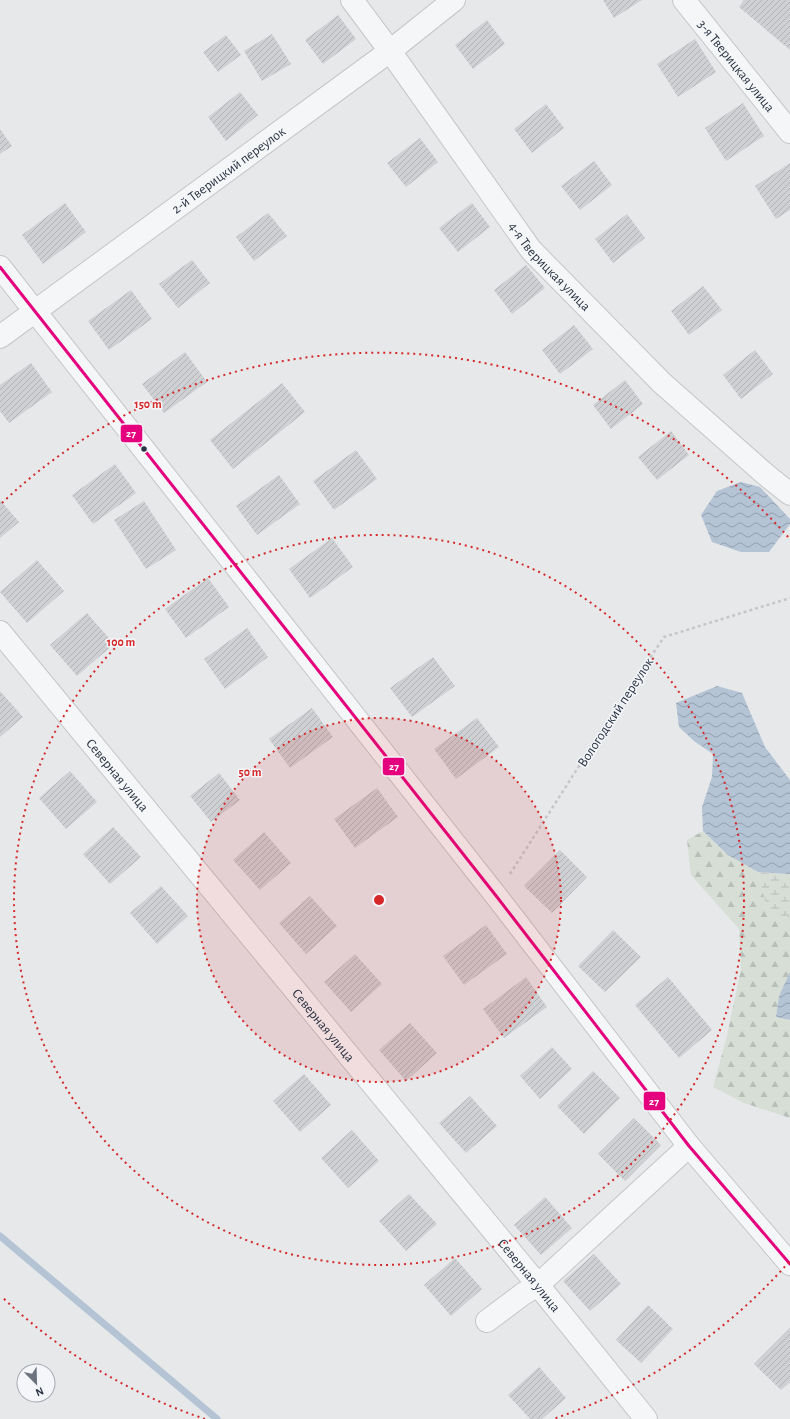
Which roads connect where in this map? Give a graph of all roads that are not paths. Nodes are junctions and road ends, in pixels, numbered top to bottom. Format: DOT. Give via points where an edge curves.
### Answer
graph roads {
  1 [pos="352,0"];
  2 [pos="454,0"];
  3 [pos="684,0"];
  4 [pos="390,51"];
  5 [pos="790,132"];
  6 [pos="0,268"];
  7 [pos="35,311"];
  8 [pos="0,337"];
  9 [pos="790,494"];
  10 [pos="0,632"];
  11 [pos="690,1146"];
  12 [pos="790,1264"];
  13 [pos="538,1285"];
  14 [pos="487,1321"];
  15 [pos="646,1419"];
  1 -- 4 [label="street, 4-я Тверицкая улица"];
  2 -- 4 [label="street, 2-й Тверицкий переулок"];
  3 -- 5 [label="street, 3-я Тверицкая улица"];
  4 -- 7 [label="street, 2-й Тверицкий переулок"];
  4 -- 9 [label="street, 4-я Тверицкая улица" via="530,250 662,383"];
  6 -- 7 [label="street"];
  7 -- 8 [label="street, 2-й Тверицкий переулок"];
  7 -- 11 [label="street"];
  10 -- 13 [label="street, Северная улица"];
  11 -- 12 [label="street"];
  11 -- 13 [label="street"];
  13 -- 14 [label="street"];
  13 -- 15 [label="street, Северная улица"];
}
